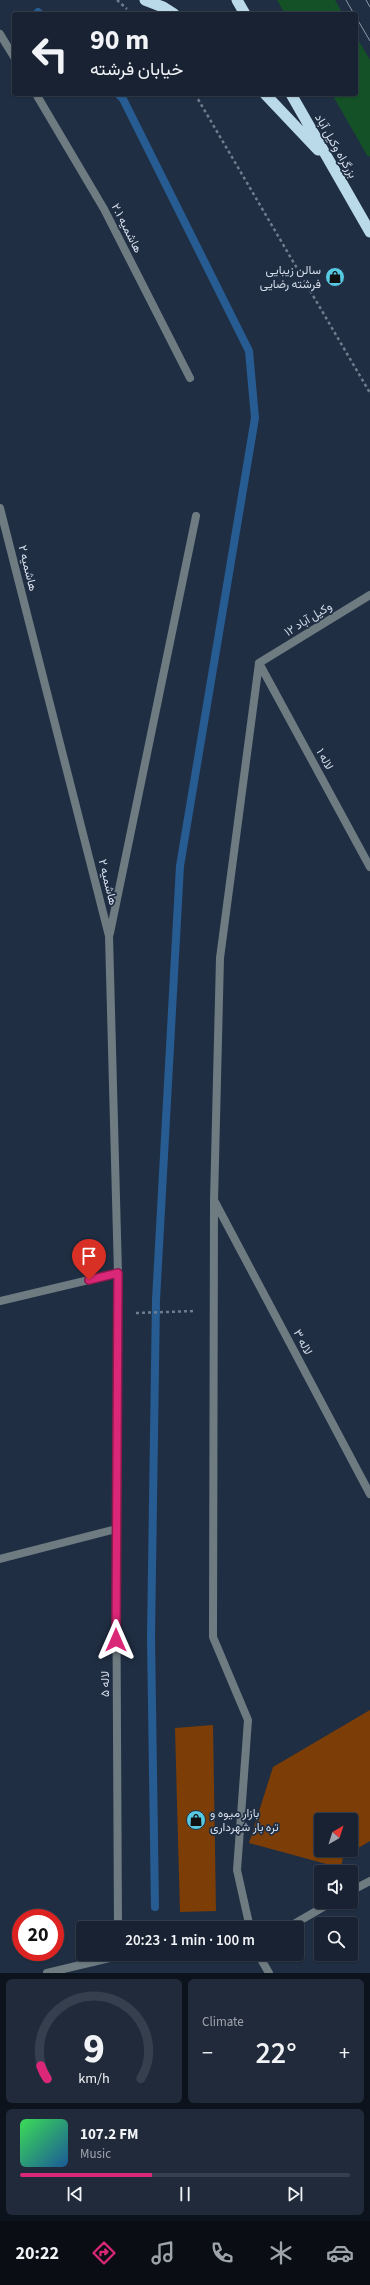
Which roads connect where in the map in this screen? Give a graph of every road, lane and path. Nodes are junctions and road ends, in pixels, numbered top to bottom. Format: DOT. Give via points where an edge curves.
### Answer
graph roads {
  1 [pos="117,0"];
  2 [pos="145,0"];
  3 [pos="237,0"];
  4 [pos="129,12"];
  5 [pos="171,12"];
  6 [pos="244,12"];
  7 [pos="0,34"];
  8 [pos="12,54"];
  9 [pos="37,96"];
  10 [pos="196,96"];
  11 [pos="267,96"];
  12 [pos="292,96"];
  13 [pos="330,162"];
  14 [pos="370,232"];
  15 [pos="190,378"];
  16 [pos="370,393"];
  17 [pos="0,508"];
  18 [pos="196,516"];
  19 [pos="370,595"];
  20 [pos="259,663"];
  21 [pos="370,867"];
  22 [pos="109,936"];
  23 [pos="214,1201"];
  24 [pos="118,1273"];
  25 [pos="0,1301"];
  26 [pos="191,1311"];
  27 [pos="138,1312"];
  28 [pos="370,1494"];
  29 [pos="116,1529"];
  30 [pos="0,1559"];
  31 [pos="370,1881"];
  32 [pos="358,1887"];
  33 [pos="320,1909"];
  34 [pos="118,1921"];
  35 [pos="248,1921"];
  36 [pos="299,1921"];
  37 [pos="94,1961"];
  38 [pos="262,1961"];
  39 [pos="47,1973"];
  40 [pos="269,1973"];
  1 -- 4 [label="path"];
  2 -- 5 [label="highway"];
  3 -- 6 [label="highway"];
  7 -- 8 [label="street"];
  9 -- 15 [label="street, هاشمیه ۲.۱" via="104,209"];
  10 -- 16 [label="path"];
  11 -- 13 [label="highway"];
  12 -- 13 [label="highway, بزرگراه وکیل آباد"];
  13 -- 14 [label="highway, بزرگراه وکیل آباد"];
  17 -- 22 [label="street, هاشمیه ۲"];
  18 -- 22 [label="street"];
  19 -- 20 [label="street, ۱۲ وکیل آباد"];
  20 -- 21 [label="street, لاله ۱"];
  20 -- 23 [label="street" via="220,958"];
  22 -- 24 [label="street, هاشمیه ۲"];
  23 -- 28 [label="street, لاله ۳"];
  23 -- 35 [label="street" via="213,1637 248,1720 237,1870"];
  24 -- 25 [label="street"];
  24 -- 29 [label="street, لاله ۵"];
  26 -- 27 [label="path"];
  29 -- 30 [label="street"];
  29 -- 34 [label="street, لاله ۵"];
  31 -- 32 [label="street"];
  33 -- 36 [label="street"];
  37 -- 39 [label="street"];
  38 -- 40 [label="street"];
}
